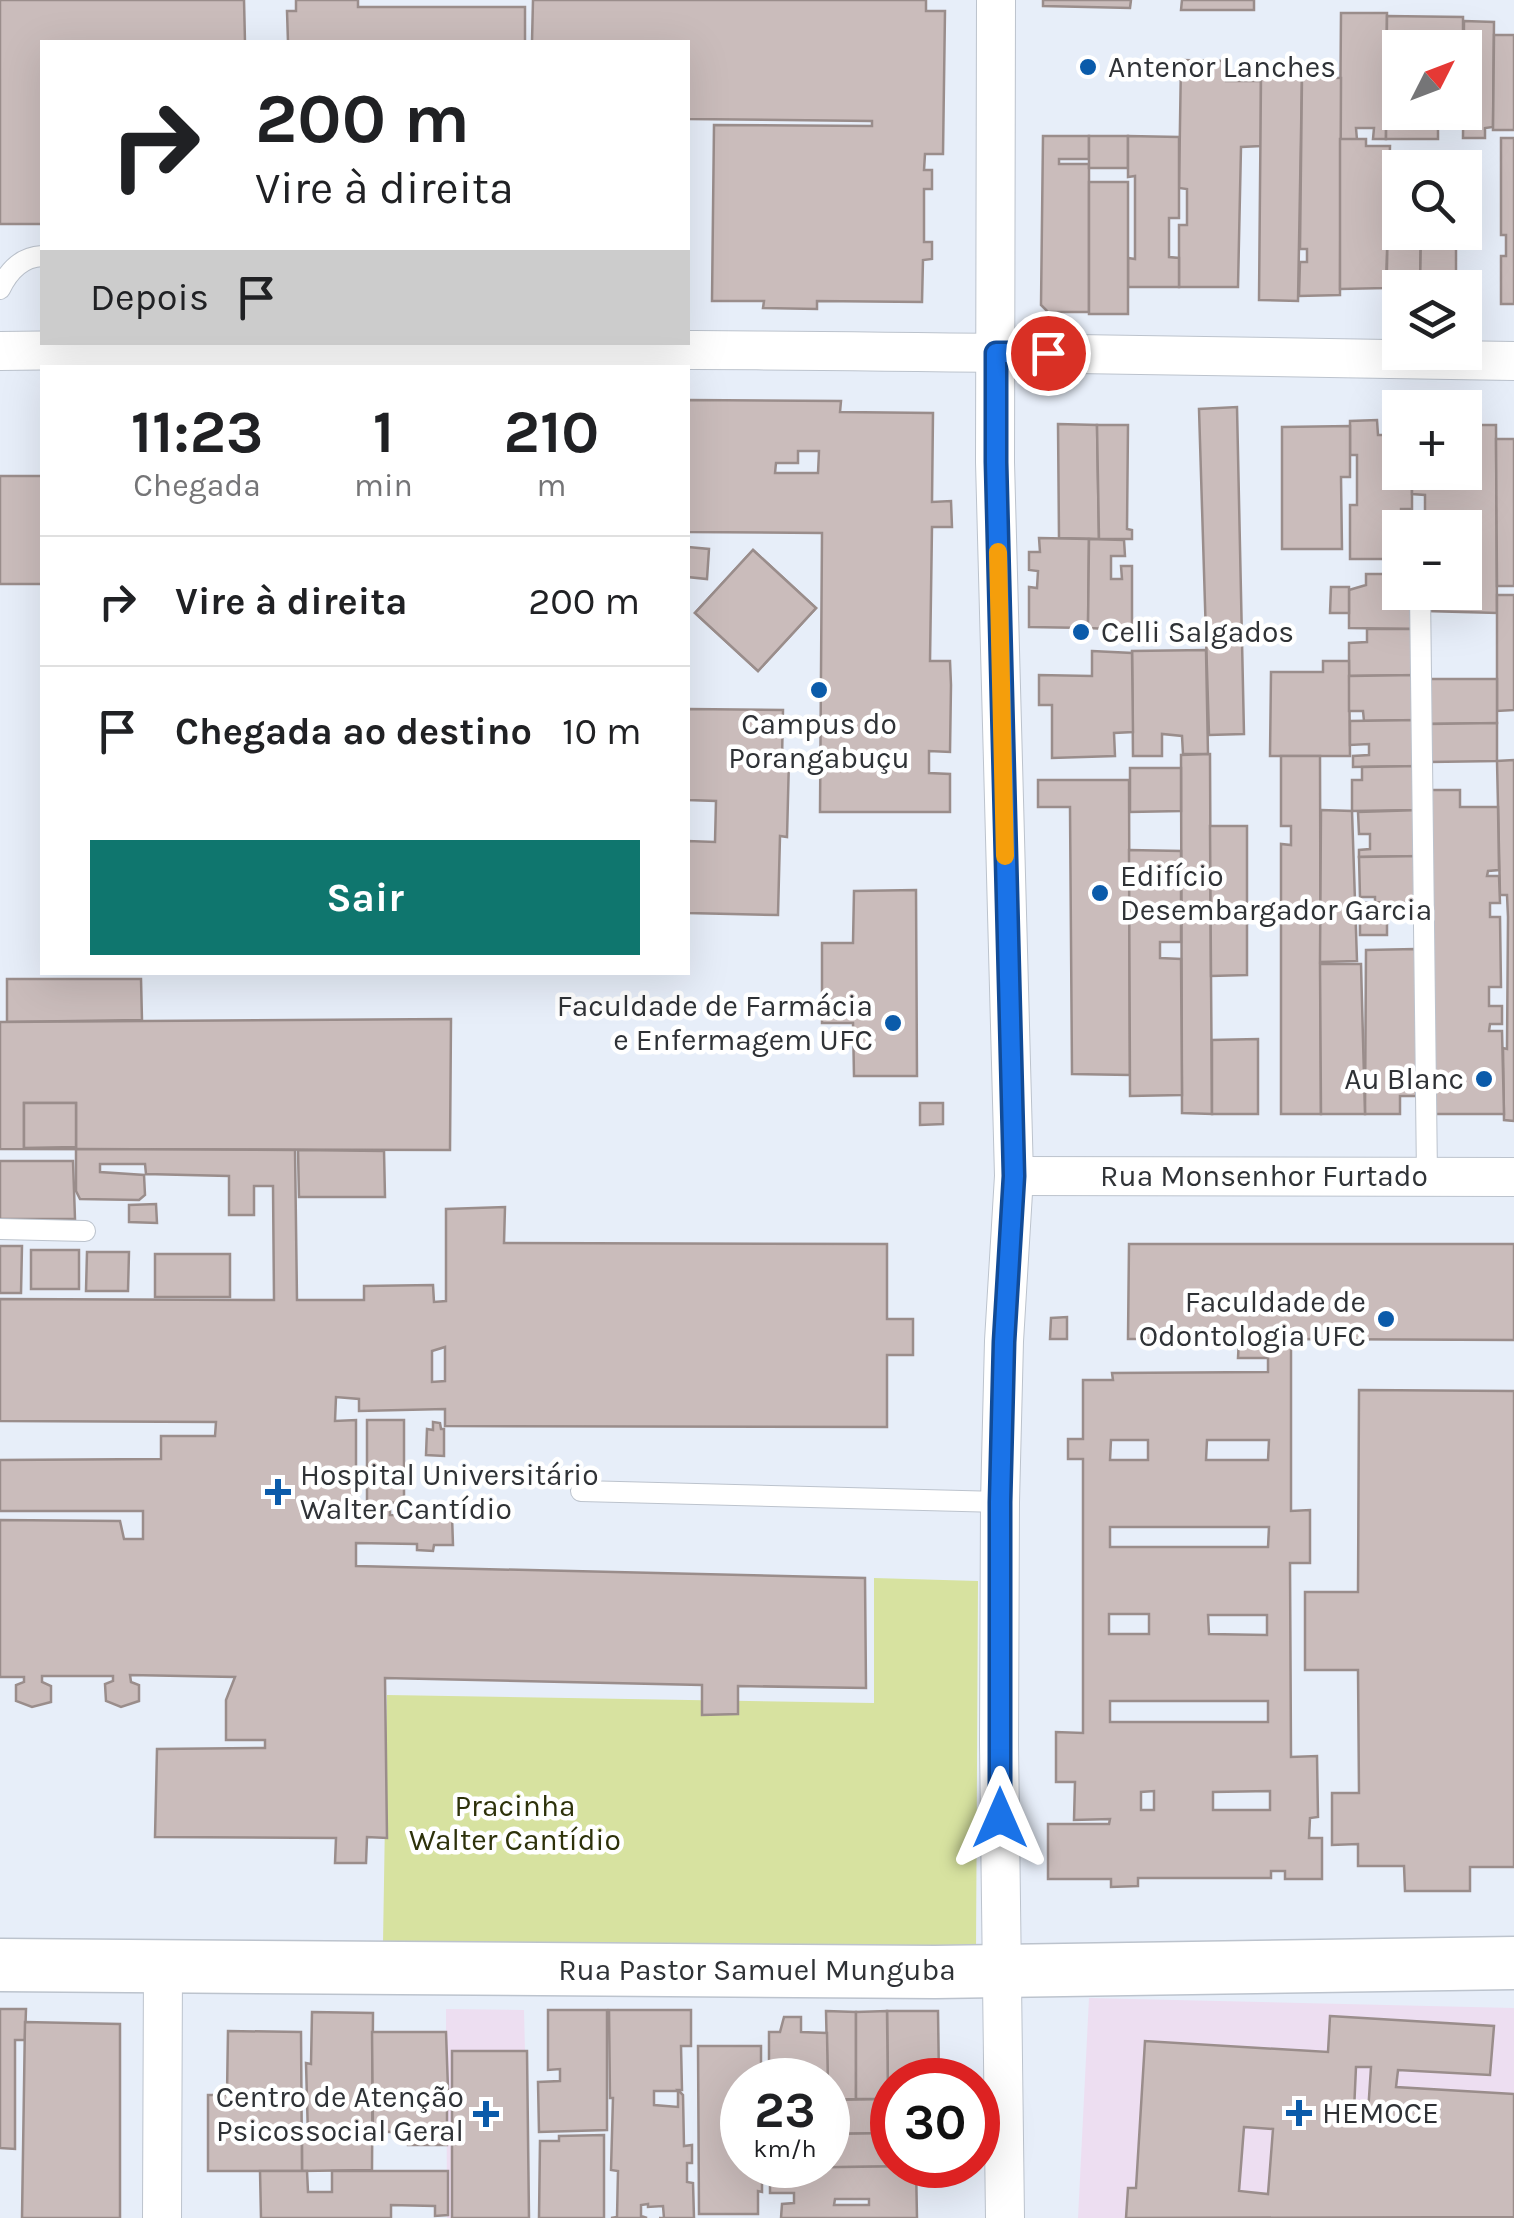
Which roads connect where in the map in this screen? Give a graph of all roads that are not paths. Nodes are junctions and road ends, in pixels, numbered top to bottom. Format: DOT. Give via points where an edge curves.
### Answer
graph roads {
  1 [pos="996,0"];
  2 [pos="40,256"];
  3 [pos="0,289"];
  4 [pos="287,345"];
  5 [pos="0,351"];
  6 [pos="996,353"];
  7 [pos="160,358"];
  8 [pos="1514,361"];
  9 [pos="1420,610"];
  10 [pos="1014,1176"];
  11 [pos="1428,1176"];
  12 [pos="1514,1177"];
  13 [pos="0,1229"];
  14 [pos="85,1231"];
  15 [pos="580,1491"];
  16 [pos="1000,1502"];
  17 [pos="1514,1964"];
  18 [pos="0,1965"];
  19 [pos="163,1966"];
  20 [pos="1001,1969"];
  21 [pos="162,2218"];
  22 [pos="1005,2218"];
  1 -- 6 [label="street"];
  2 -- 3 [label="lane" via="26,259"];
  4 -- 6 [label="street"];
  4 -- 7 [label="street"];
  5 -- 7 [label="street"];
  6 -- 8 [label="street"];
  6 -- 10 [label="street"];
  9 -- 11 [label="lane"];
  10 -- 11 [label="street, Rua Monsenhor Furtado"];
  10 -- 16 [label="street"];
  11 -- 12 [label="street, Rua Monsenhor Furtado"];
  13 -- 14 [label="lane"];
  15 -- 16 [label="lane"];
  16 -- 20 [label="street"];
  17 -- 20 [label="street, Rua Pastor Samuel Munguba"];
  18 -- 19 [label="street, Rua Pastor Samuel Munguba"];
  19 -- 20 [label="street, Rua Pastor Samuel Munguba"];
  19 -- 21 [label="street"];
  20 -- 22 [label="street"];
}
